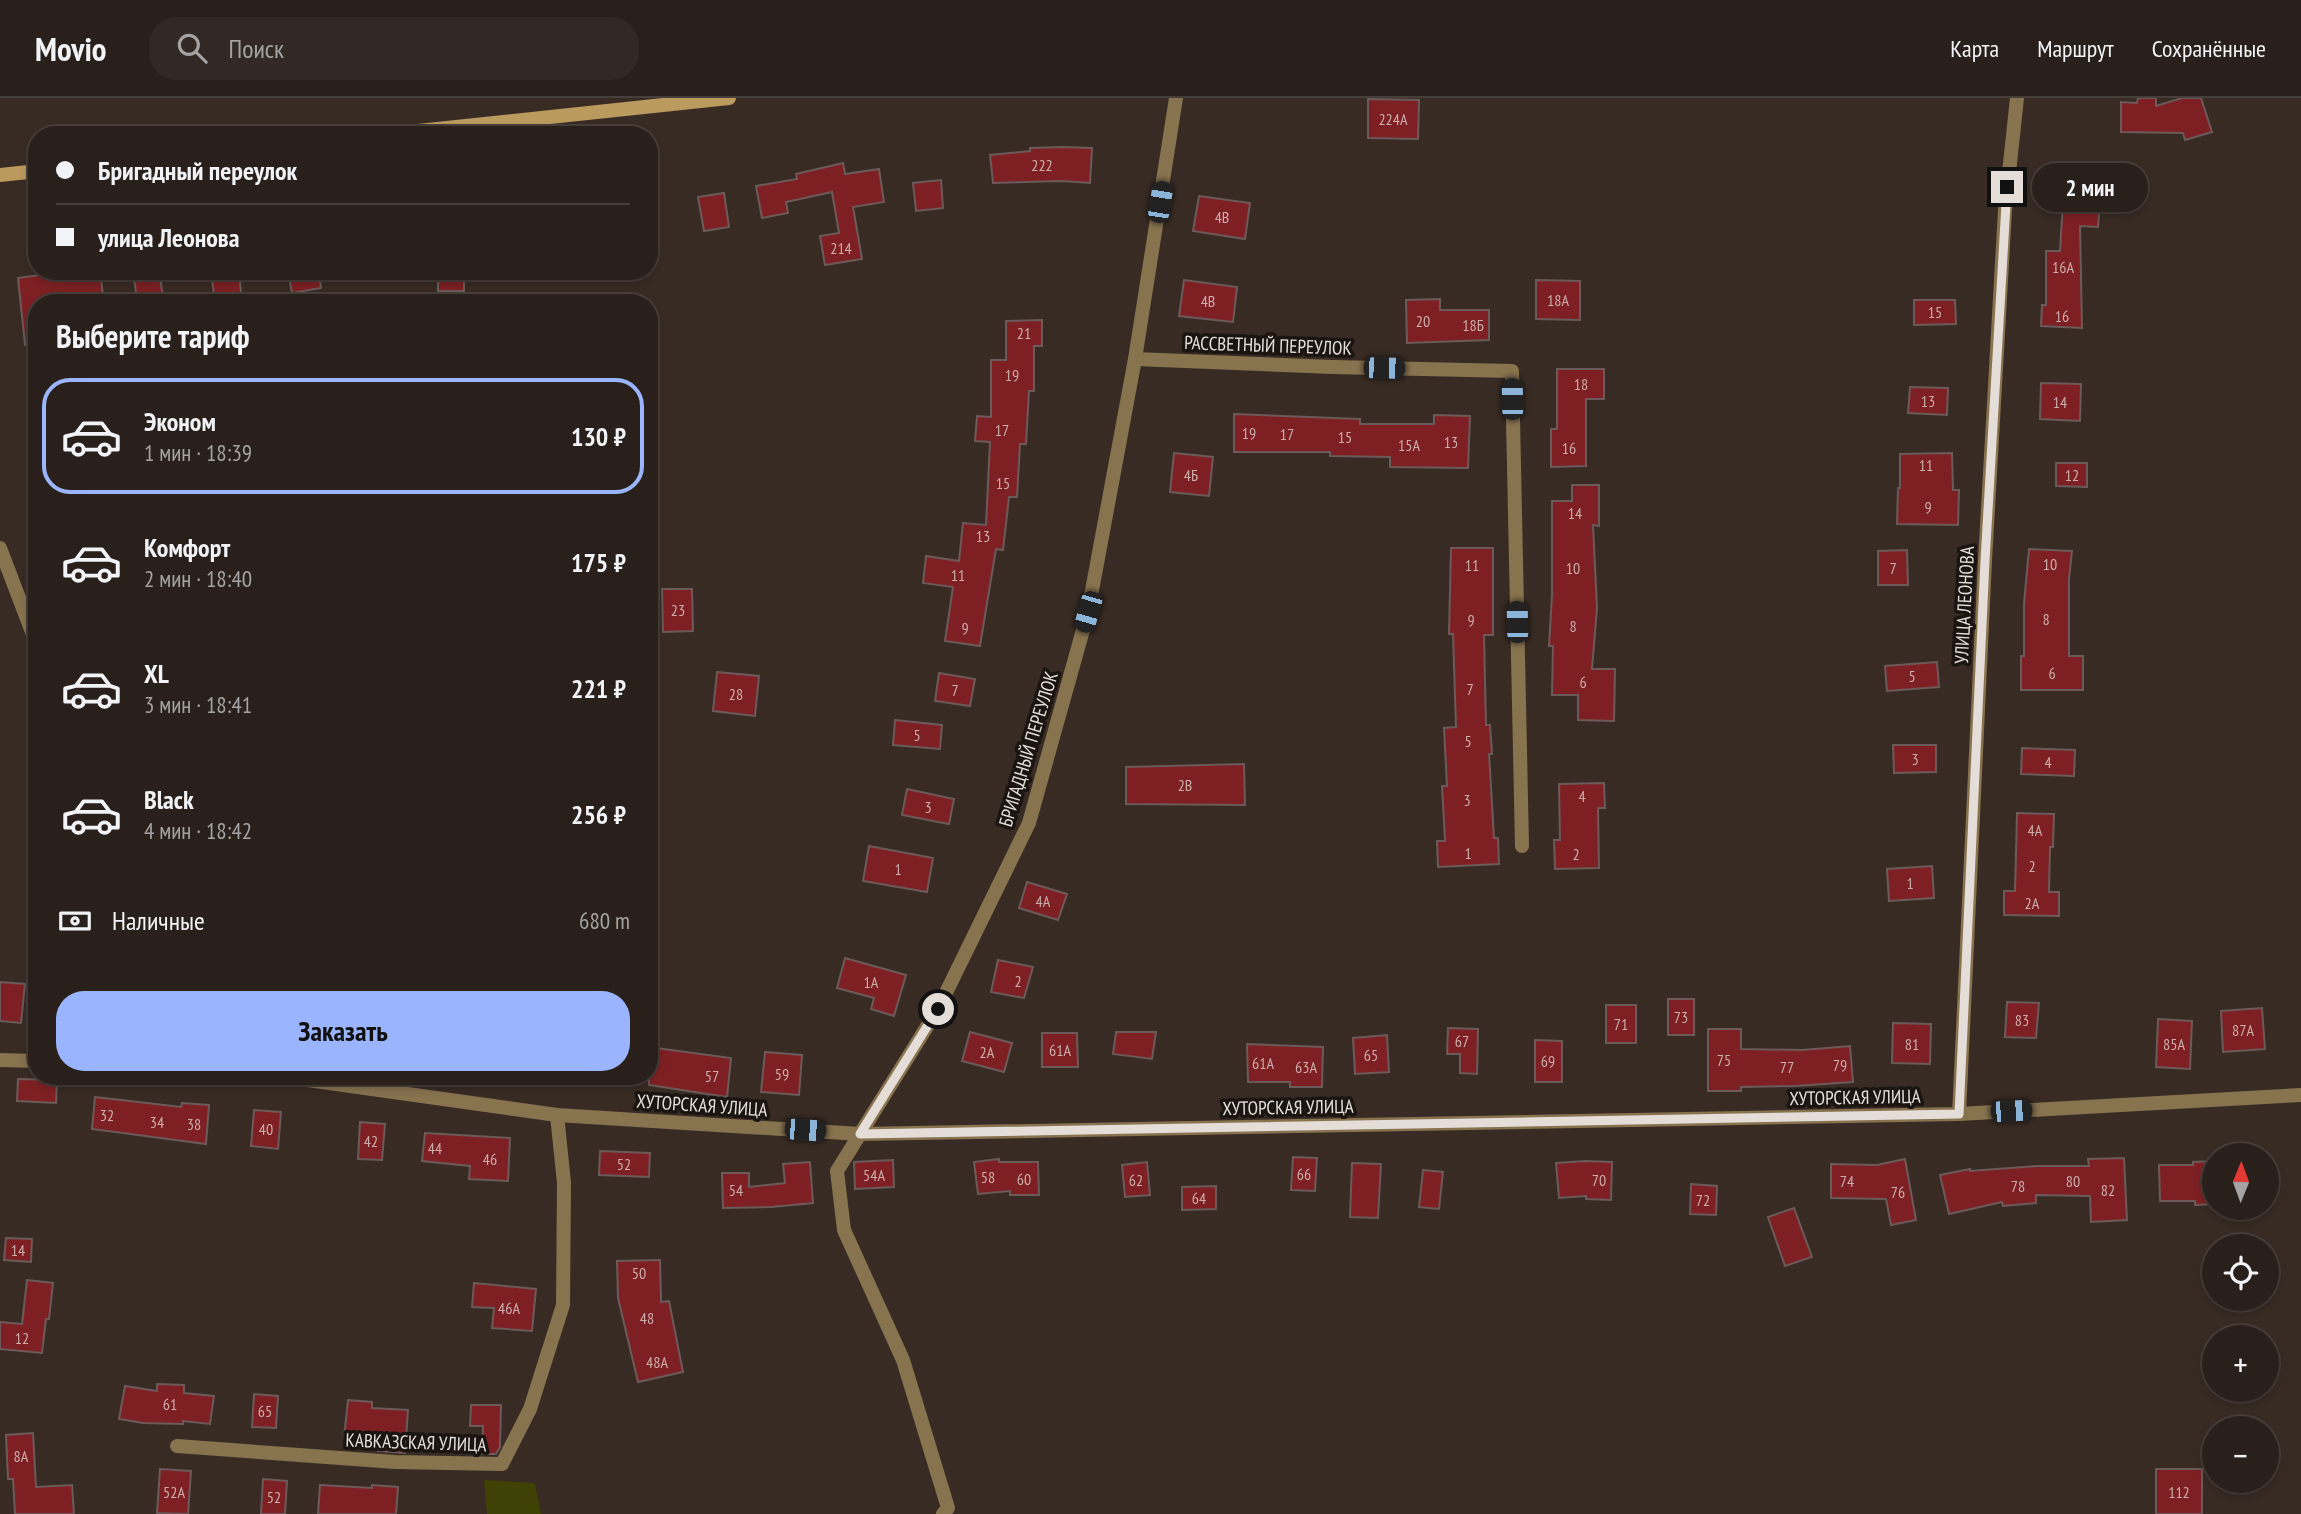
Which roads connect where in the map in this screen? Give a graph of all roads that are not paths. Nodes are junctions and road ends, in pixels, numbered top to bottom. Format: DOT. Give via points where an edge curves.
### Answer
graph roads {
  1 [pos="729,98"];
  2 [pos="1176,98"];
  3 [pos="2017,98"];
  4 [pos="465,126"];
  5 [pos="28,172"];
  6 [pos="0,175"];
  7 [pos="1135,359"];
  8 [pos="0,548"];
  9 [pos="28,621"];
  10 [pos="1522,846"];
  11 [pos="0,1060"];
  12 [pos="28,1061"];
  13 [pos="343,1085"];
  14 [pos="2301,1095"];
  15 [pos="1959,1114"];
  16 [pos="557,1115"];
  17 [pos="860,1134"];
  18 [pos="177,1446"];
  19 [pos="943,1514"];
  1 -- 4 [label="main road"];
  2 -- 7 [label="street, БРИГАДНЫЙ ПЕРЕУЛОК"];
  3 -- 15 [label="street, УЛИЦА ЛЕОНОВА" via="2005,210 1988,507"];
  5 -- 6 [label="main road"];
  7 -- 10 [label="street, РАССВЕТНЫЙ ПЕРЕУЛОК" via="1511,371"];
  7 -- 17 [label="street, БРИГАДНЫЙ ПЕРЕУЛОК" via="1088,612 1029,823 938,1009"];
  8 -- 9 [label="street"];
  11 -- 12 [label="street"];
  13 -- 16 [label="street, ХУТОРСКАЯ УЛИЦА"];
  14 -- 15 [label="street, ХУТОРСКАЯ УЛИЦА"];
  15 -- 17 [label="street, ХУТОРСКАЯ УЛИЦА"];
  16 -- 17 [label="street, ХУТОРСКАЯ УЛИЦА"];
  16 -- 18 [label="street, КАВКАЗСКАЯ УЛИЦА" via="564,1183 563,1305 530,1409 502,1464 395,1462"];
  17 -- 19 [label="street, БРИГАДНЫЙ ПЕРЕУЛОК" via="837,1171 844,1230 903,1360 948,1508"];
}
